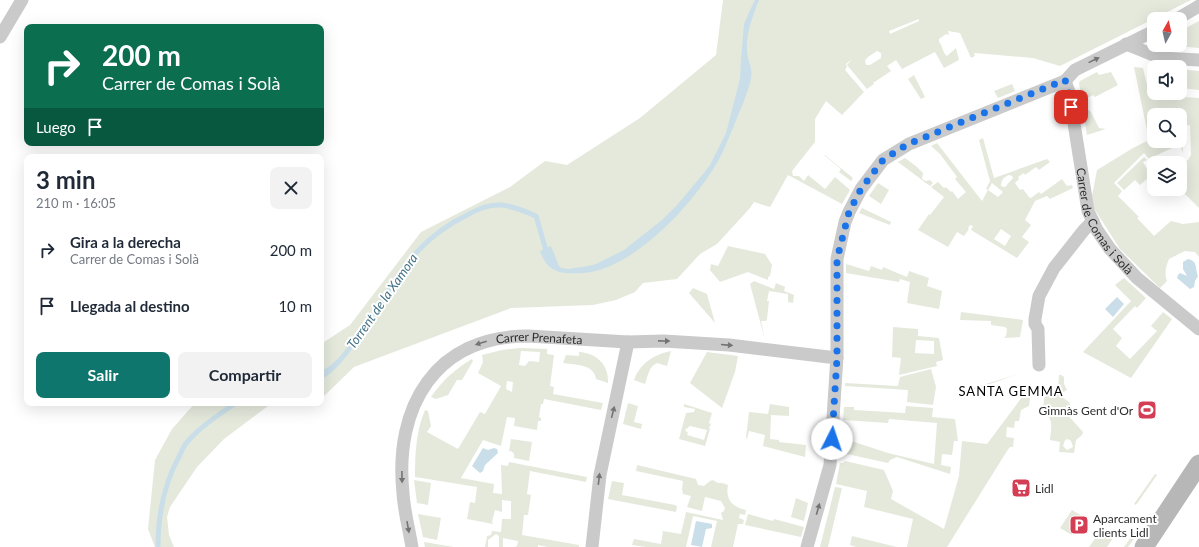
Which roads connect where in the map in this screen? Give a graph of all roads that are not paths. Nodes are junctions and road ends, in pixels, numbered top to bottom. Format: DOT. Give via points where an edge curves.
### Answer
graph roads {
  1 [pos="22,0"];
  2 [pos="1199,6"];
  3 [pos="1187,13"];
  4 [pos="1147,34"];
  5 [pos="0,37"];
  6 [pos="1126,44"];
  7 [pos="1199,60"];
  8 [pos="1065,80"];
  9 [pos="1093,221"];
  10 [pos="1199,329"];
  11 [pos="628,342"];
  12 [pos="837,358"];
  13 [pos="1039,364"];
  14 [pos="1199,464"];
  15 [pos="412,547"];
  16 [pos="592,547"];
  17 [pos="807,547"];
  18 [pos="1144,547"];
  1 -- 5 [label="street"];
  2 -- 3 [label="street"];
  4 -- 6 [label="street"];
  6 -- 7 [label="street" via="1161,58"];
  8 -- 6 [label="street, one-way" via="1075,70"];
  8 -- 9 [label="street, Carrer de Comas i Solà" via="1088,211"];
  8 -- 12 [label="street" via="908,144 881,163 861,189 849,212 840,242 836,271"];
  9 -- 10 [label="street, Carrer de Comas i Solà" via="1122,264"];
  9 -- 13 [label="street" via="1054,268 1039,296 1035,319 1038,329"];
  11 -- 12 [label="street, Carrer Prenafeta, one-way" via="664,341 729,345"];
  11 -- 15 [label="street, Carrer Prenafeta, one-way" via="512,336 496,338 465,349 440,366 425,384 414,404 403,445 402,492"];
  16 -- 11 [label="street, one-way" via="600,475"];
  17 -- 12 [label="street, one-way" via="830,465"];
  14 -- 18 [label="main road"];
}
